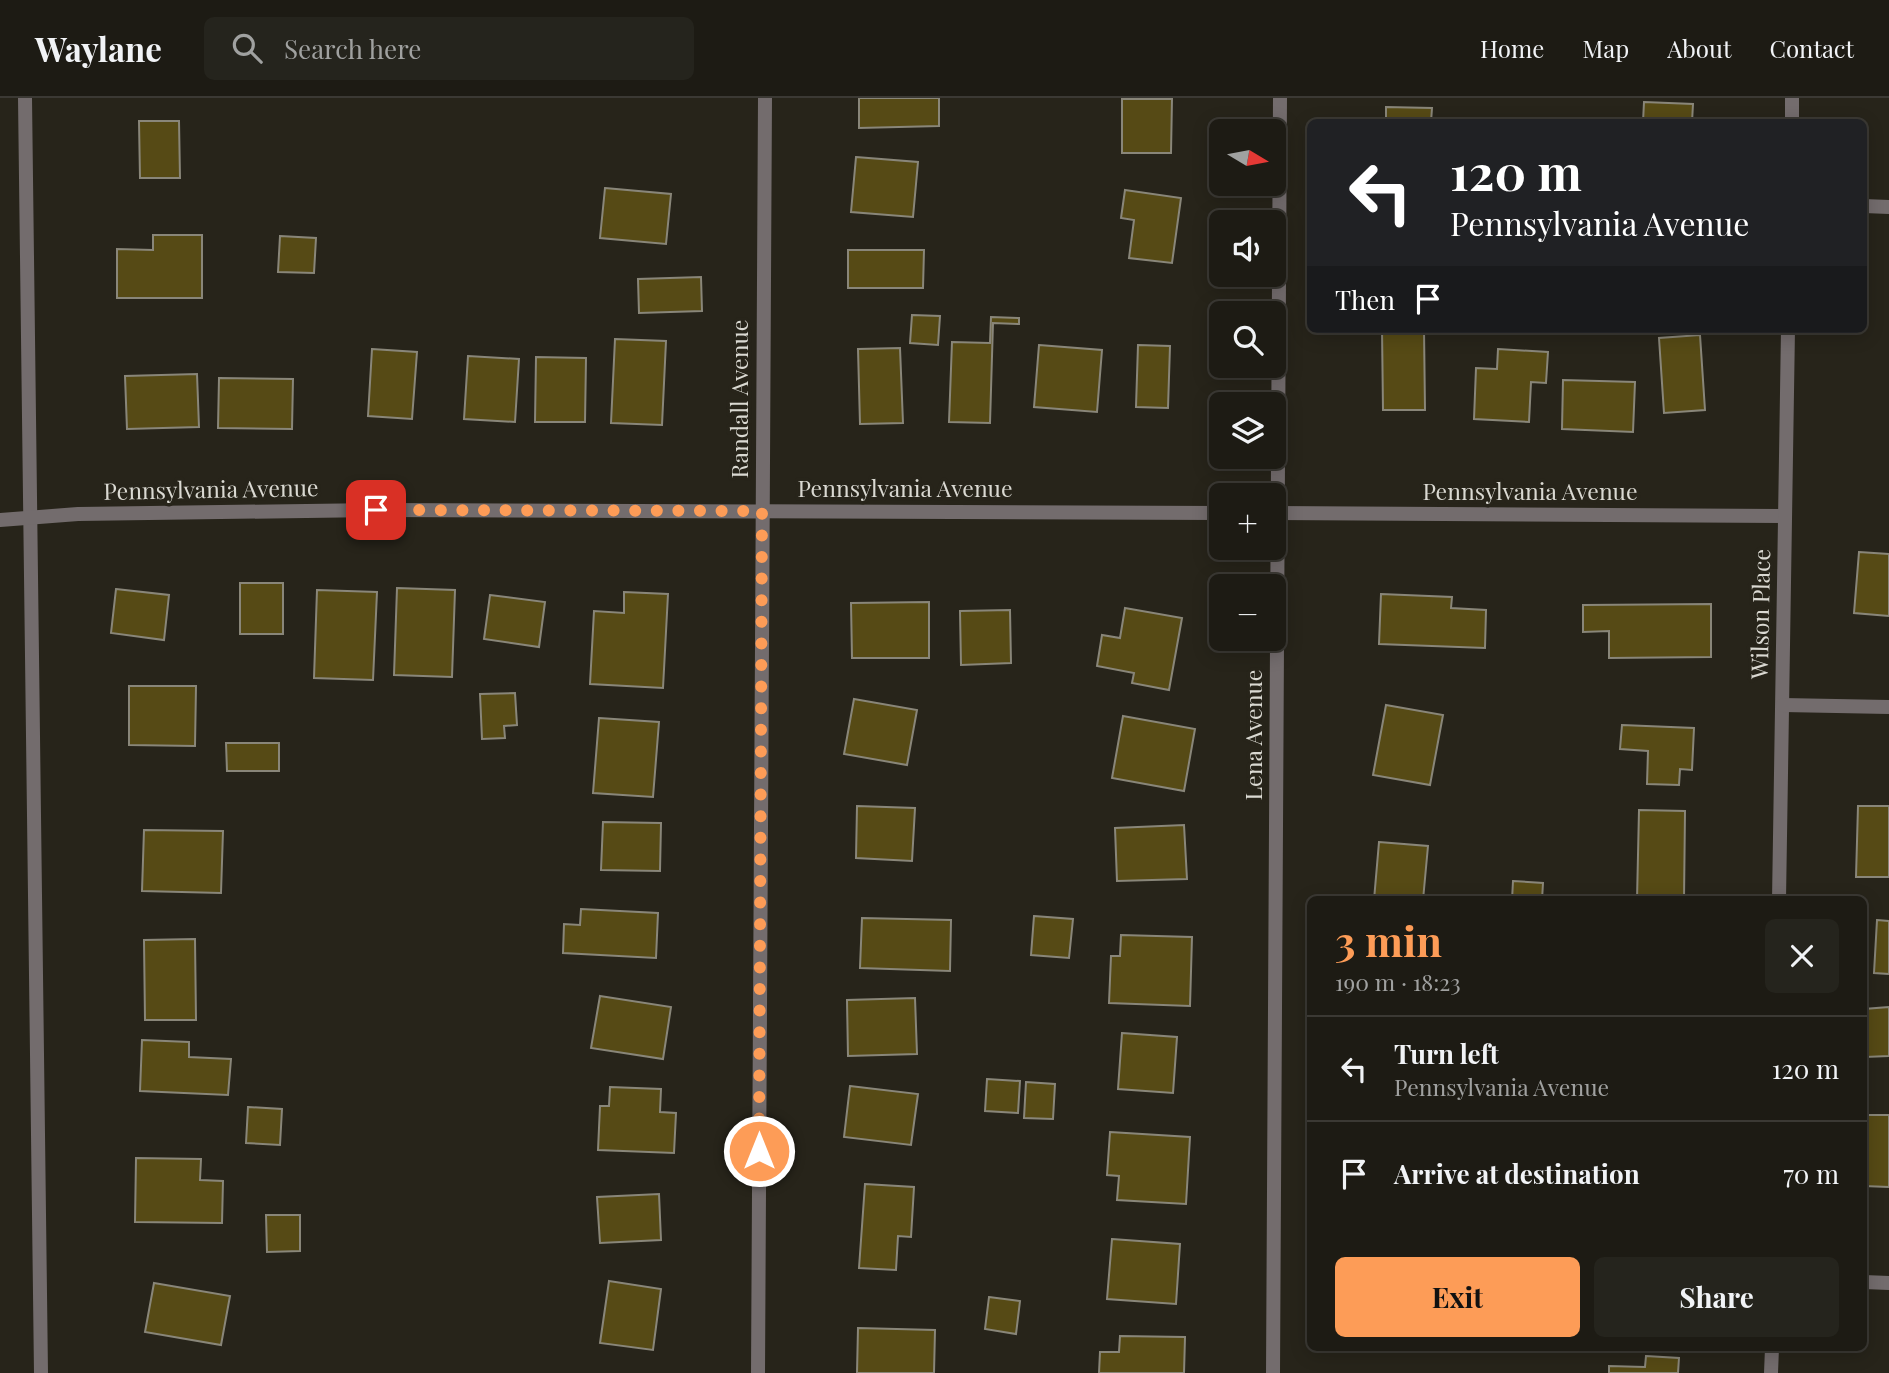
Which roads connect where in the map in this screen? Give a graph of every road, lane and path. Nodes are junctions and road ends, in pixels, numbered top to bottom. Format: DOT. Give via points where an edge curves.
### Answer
graph roads {
  1 [pos="24,98"];
  2 [pos="765,98"];
  3 [pos="1280,98"];
  4 [pos="1792,98"];
  5 [pos="1792,119"];
  6 [pos="1867,206"];
  7 [pos="1889,207"];
  8 [pos="1788,333"];
  9 [pos="1276,483"];
  10 [pos="762,511"];
  11 [pos="1209,513"];
  12 [pos="1286,513"];
  13 [pos="1785,516"];
  14 [pos="30,519"];
  15 [pos="0,520"];
  16 [pos="1276,560"];
  17 [pos="1783,705"];
  18 [pos="1889,707"];
  19 [pos="1779,896"];
  20 [pos="1867,1282"];
  21 [pos="1889,1283"];
  22 [pos="1772,1351"];
  23 [pos="41,1373"];
  24 [pos="758,1373"];
  25 [pos="1272,1373"];
  26 [pos="1771,1373"];
  1 -- 14 [label="street"];
  2 -- 10 [label="street, Randall Avenue"];
  3 -- 9 [label="street, Lena Avenue"];
  4 -- 5 [label="street"];
  6 -- 7 [label="street"];
  8 -- 13 [label="street, Wilson Place"];
  10 -- 11 [label="street, Pennsylvania Avenue"];
  10 -- 14 [label="street, Pennsylvania Avenue" via="376,510 78,514"];
  10 -- 24 [label="street, Randall Avenue"];
  12 -- 13 [label="street, Pennsylvania Avenue"];
  13 -- 17 [label="street, Wilson Place"];
  14 -- 15 [label="street, Pennsylvania Avenue"];
  14 -- 23 [label="street"];
  16 -- 25 [label="street, Lena Avenue"];
  17 -- 18 [label="street"];
  17 -- 19 [label="street, Wilson Place"];
  20 -- 21 [label="street"];
  22 -- 26 [label="street"];
}
